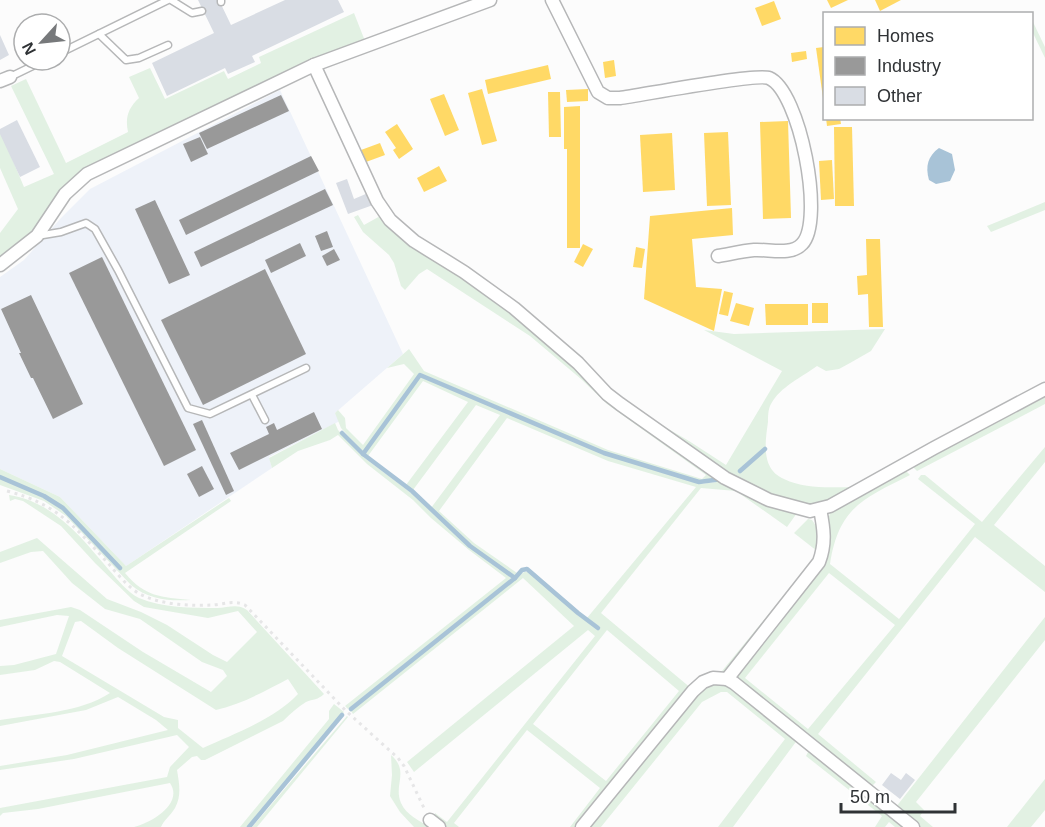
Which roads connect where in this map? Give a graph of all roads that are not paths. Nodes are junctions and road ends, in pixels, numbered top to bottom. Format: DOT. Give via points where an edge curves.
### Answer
graph roads {
  1 [pos="169,0"];
  2 [pos="490,0"];
  3 [pos="552,0"];
  4 [pos="202,11"];
  5 [pos="99,34"];
  6 [pos="168,45"];
  7 [pos="72,47"];
  8 [pos="314,65"];
  9 [pos="20,72"];
  10 [pos="5,79"];
  11 [pos="37,236"];
  12 [pos="718,256"];
  13 [pos="0,266"];
  14 [pos="306,368"];
  15 [pos="1045,389"];
  16 [pos="252,395"];
  17 [pos="265,420"];
  18 [pos="820,509"];
  19 [pos="727,679"];
  20 [pos="582,827"];
  21 [pos="913,827"];
  1 -- 4 [label="lane" via="192,13"];
  1 -- 5 [label="lane"];
  2 -- 8 [label="street"];
  3 -- 12 [label="street" via="598,92 608,98 768,77 784,94 804,148 812,211 810,233 801,245 789,251 754,250"];
  5 -- 6 [label="lane" via="126,60"];
  5 -- 7 [label="lane"];
  8 -- 11 [label="street" via="87,174 65,194"];
  8 -- 18 [label="street" via="377,201 390,220 414,242 514,308 578,363 607,394 725,478 769,500 802,510"];
  9 -- 10 [label="lane"];
  11 -- 13 [label="street"];
  11 -- 16 [label="lane" via="86,223 95,229 188,408 210,414"];
  14 -- 16 [label="lane"];
  15 -- 18 [label="street"];
  16 -- 17 [label="lane"];
  18 -- 19 [label="street" via="825,529 819,562"];
  19 -- 20 [label="street" via="713,678 693,691"];
  19 -- 21 [label="street"];
}
